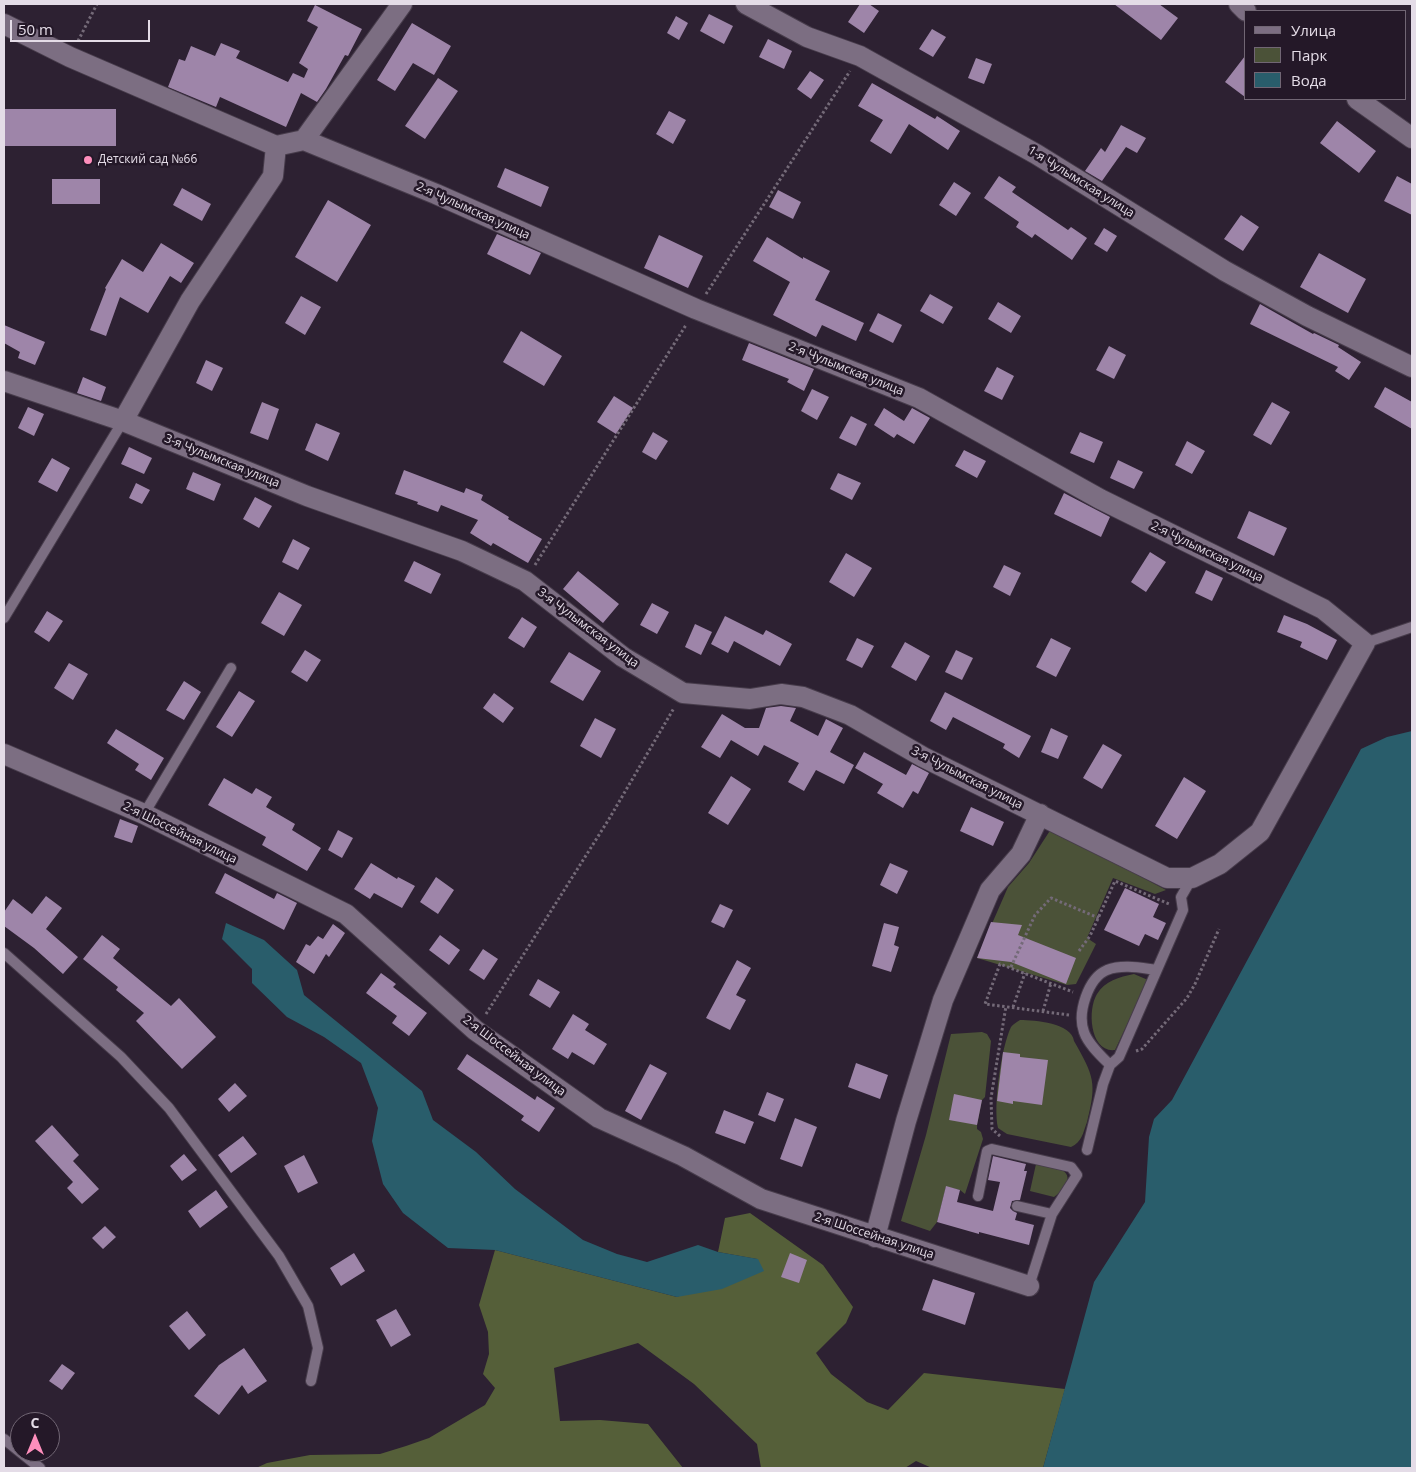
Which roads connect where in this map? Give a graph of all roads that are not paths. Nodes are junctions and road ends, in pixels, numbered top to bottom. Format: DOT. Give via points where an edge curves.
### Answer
graph roads {
  1 [pos="402,4"];
  2 [pos="746,4"];
  3 [pos="4,24"];
  4 [pos="1358,100"];
  5 [pos="1412,138"];
  6 [pos="304,140"];
  7 [pos="276,146"];
  8 [pos="1412,367"];
  9 [pos="4,381"];
  10 [pos="123,421"];
  11 [pos="4,618"];
  12 [pos="1412,627"];
  13 [pos="1365,643"];
  14 [pos="231,668"];
  15 [pos="4,754"];
  16 [pos="144,814"];
  17 [pos="1040,814"];
  18 [pos="1192,878"];
  19 [pos="4,953"];
  20 [pos="1157,970"];
  21 [pos="1110,1065"];
  22 [pos="1086,1150"];
  23 [pos="978,1196"];
  24 [pos="1017,1206"];
  25 [pos="1052,1214"];
  26 [pos="875,1237"];
  27 [pos="1029,1286"];
  28 [pos="311,1381"];
  29 [pos="4,1440"];
  30 [pos="40,1468"];
  1 -- 6 [label="street"];
  2 -- 8 [label="street, 1-я Чулымская улица" via="807,37 860,56 1036,154 1225,271 1307,316"];
  3 -- 7 [label="street" via="70,57"];
  4 -- 5 [label="street"];
  6 -- 7 [label="street"];
  6 -- 13 [label="street, 2-я Чулымская улица" via="436,194 696,309 918,398 1100,499 1323,609"];
  7 -- 10 [label="street" via="274,176 190,301"];
  9 -- 10 [label="street, 3-я Чулымская улица"];
  10 -- 11 [label="lane"];
  10 -- 17 [label="street, 3-я Чулымская улица" via="307,496 462,551 525,581 623,657 683,693 750,699 782,694 803,697 850,715 923,757"];
  12 -- 13 [label="lane"];
  13 -- 18 [label="street, 3-я Чулымская улица" via="1260,832 1220,864"];
  14 -- 16 [label="lane"];
  15 -- 16 [label="street, 2-я Шоссейная улица"];
  16 -- 26 [label="street, 2-я Шоссейная улица" via="346,914 475,1030 599,1118 683,1156 761,1199"];
  17 -- 18 [label="street, 3-я Чулымская улица" via="1167,878"];
  17 -- 26 [label="street" via="1021,854 990,890 943,1000"];
  18 -- 20 [label="lane" via="1181,897 1183,910"];
  19 -- 28 [label="lane" via="121,1057 169,1108 279,1256 308,1306 318,1348"];
  20 -- 21 [label="lane" via="1119,1057"];
  20 -- 21 [label="lane" via="1124,966 1106,971 1084,998 1084,1032"];
  21 -- 22 [label="lane"];
  23 -- 25 [label="lane" via="987,1151 992,1149 1071,1167 1077,1175"];
  24 -- 25 [label="lane"];
  25 -- 27 [label="lane"];
  26 -- 27 [label="street, 2-я Шоссейная улица"];
  29 -- 30 [label="lane"];
}
